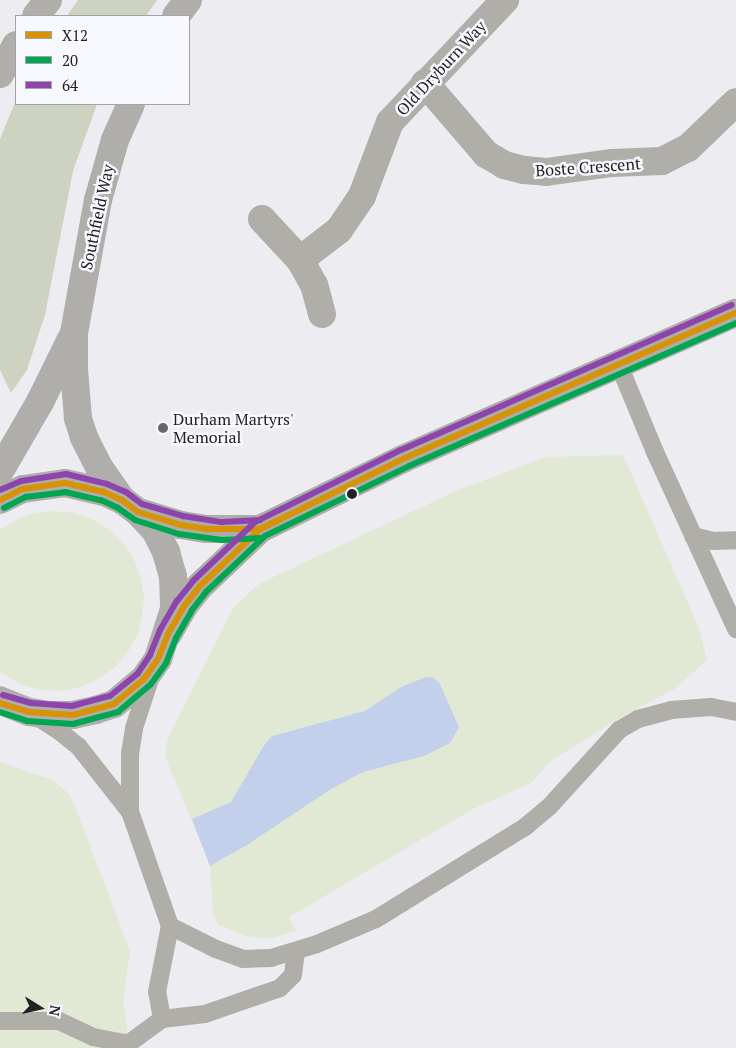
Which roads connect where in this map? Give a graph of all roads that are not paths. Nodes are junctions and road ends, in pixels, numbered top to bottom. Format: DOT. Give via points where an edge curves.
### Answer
graph roads {
  1 [pos="48,0"];
  2 [pos="188,0"];
  3 [pos="505,0"];
  4 [pos="37,15"];
  5 [pos="177,15"];
  6 [pos="15,47"];
  7 [pos="0,74"];
  8 [pos="425,84"];
  9 [pos="736,102"];
  10 [pos="131,105"];
  11 [pos="262,219"];
  12 [pos="300,260"];
  13 [pos="736,312"];
  14 [pos="322,314"];
  15 [pos="74,333"];
  16 [pos="619,365"];
  17 [pos="0,471"];
  18 [pos="0,500"];
  19 [pos="130,506"];
  20 [pos="260,529"];
  21 [pos="693,536"];
  22 [pos="736,540"];
  23 [pos="736,625"];
  24 [pos="168,634"];
  25 [pos="158,658"];
  26 [pos="9,705"];
  27 [pos="736,712"];
  28 [pos="130,812"];
  29 [pos="170,926"];
  30 [pos="296,951"];
  31 [pos="162,1019"];
  32 [pos="0,1021"];
  33 [pos="127,1047"];
  1 -- 4 [label="street"];
  2 -- 5 [label="highway"];
  3 -- 8 [label="street, Old Dryburn Way"];
  6 -- 7 [label="street"];
  8 -- 9 [label="street, Boste Crescent" via="486,154 504,165 546,172 612,163 662,161 688,148"];
  8 -- 12 [label="street, Old Dryburn Way" via="390,122 362,196 339,230"];
  10 -- 15 [label="highway, Southfield Way" via="115,140 98,200"];
  11 -- 12 [label="street"];
  12 -- 14 [label="street" via="314,285"];
  13 -- 16 [label="main road"];
  15 -- 17 [label="highway, Southfield Way" via="40,402"];
  15 -- 19 [label="highway, Southfield Way" via="78,418 84,437 99,467"];
  16 -- 20 [label="main road" via="393,463"];
  16 -- 21 [label="lane"];
  18 -- 19 [label="highway" via="23,489 65,483 88,487"];
  19 -- 20 [label="main road" via="181,525 207,529"];
  19 -- 24 [label="highway, Southfield Way" via="155,530 166,552 172,576 174,609"];
  20 -- 24 [label="main road" via="200,586"];
  21 -- 22 [label="lane" via="713,541"];
  21 -- 23 [label="lane"];
  24 -- 25 [label="highway, Southfield Way"];
  25 -- 26 [label="highway, Southfield Way" via="144,679 114,704 96,710 73,715"];
  25 -- 28 [label="lane" via="134,728 130,754"];
  26 -- 28 [label="lane" via="62,733 79,747"];
  27 -- 30 [label="lane" via="711,707 671,710 638,719 619,730 549,807 525,827 376,919"];
  28 -- 29 [label="lane"];
  29 -- 30 [label="lane" via="243,959 271,958"];
  29 -- 31 [label="lane" via="157,992"];
  30 -- 31 [label="lane" via="293,975 280,988 205,1014"];
  31 -- 33 [label="lane"];
  32 -- 33 [label="lane" via="59,1020 93,1037"];
}
